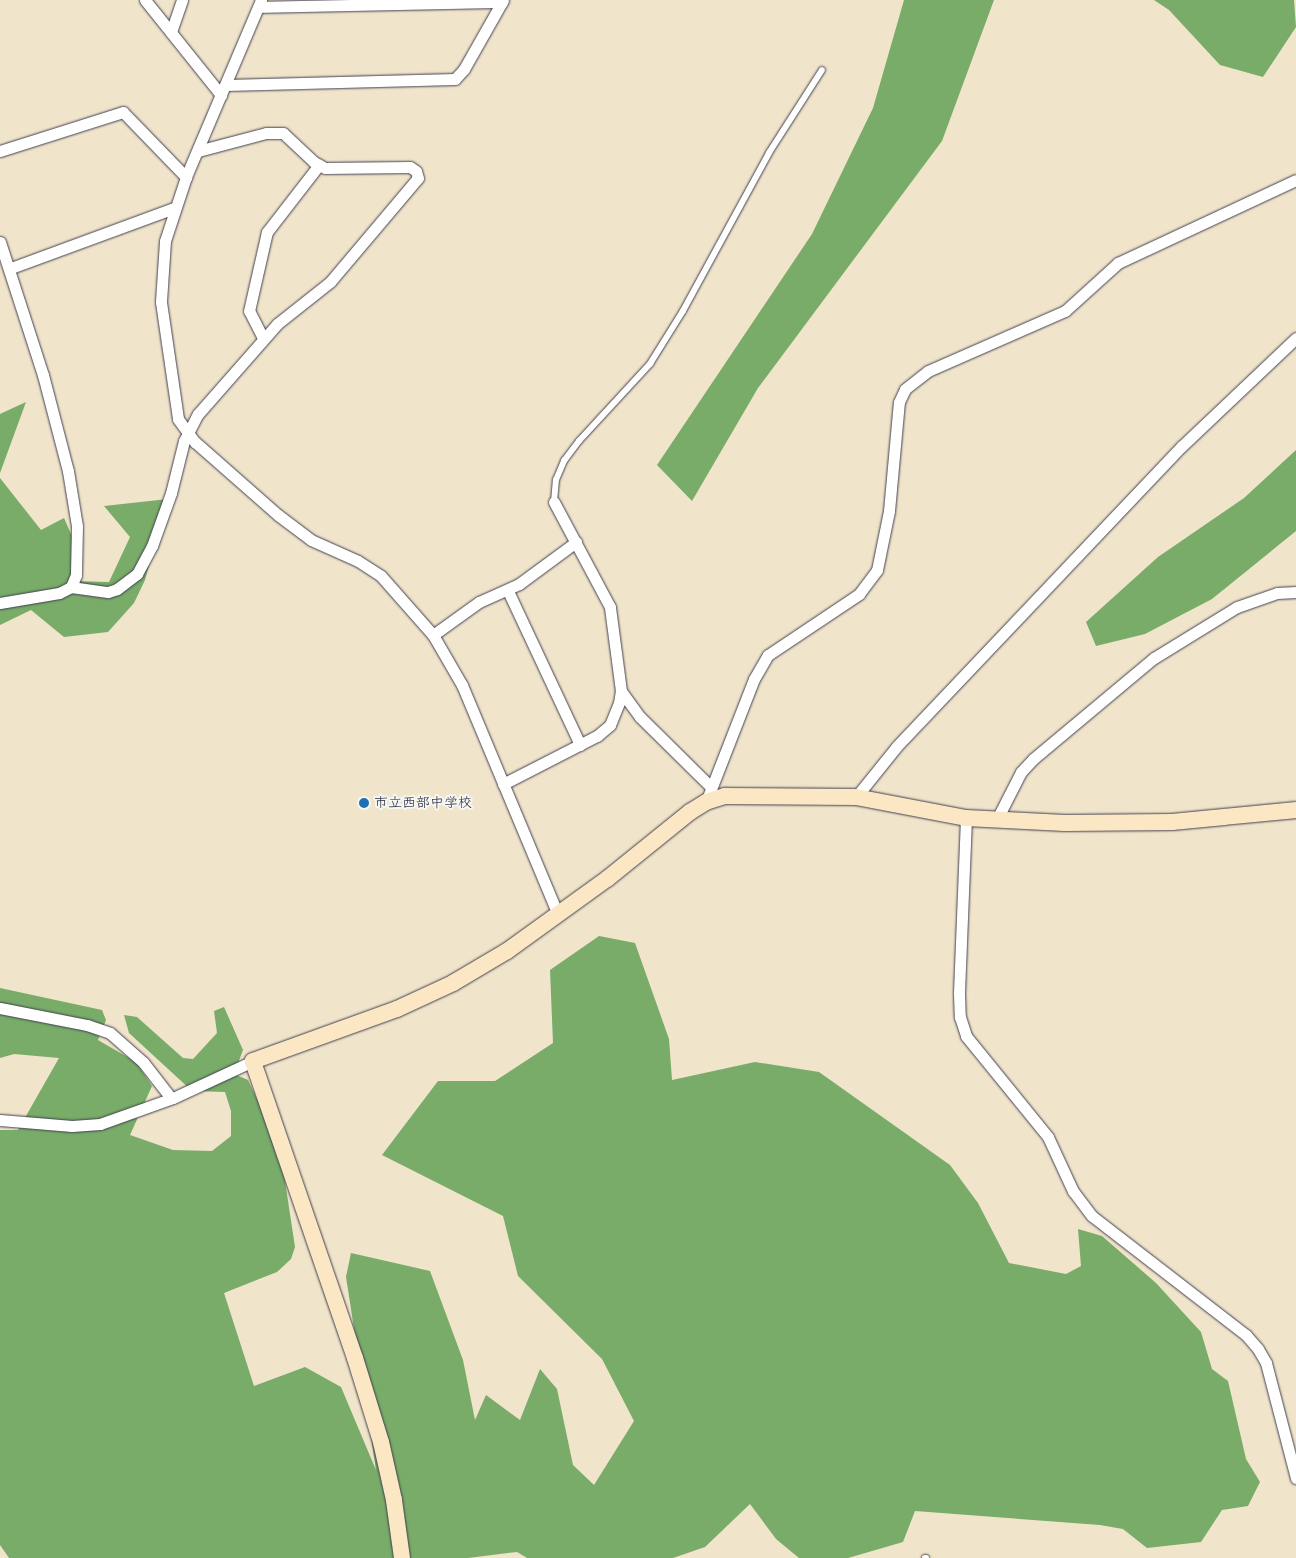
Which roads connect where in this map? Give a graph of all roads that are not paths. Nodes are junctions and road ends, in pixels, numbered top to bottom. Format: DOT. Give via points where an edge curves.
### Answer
graph roads {
  1 [pos="145,0"];
  2 [pos="182,0"];
  3 [pos="502,1"];
  4 [pos="340,2"];
  5 [pos="260,3"];
  6 [pos="171,32"];
  7 [pos="822,70"];
  8 [pos="223,90"];
  9 [pos="0,151"];
  10 [pos="198,151"];
  11 [pos="319,165"];
  12 [pos="186,177"];
  13 [pos="1296,180"];
  14 [pos="174,208"];
  15 [pos="0,242"];
  16 [pos="11,268"];
  17 [pos="263,338"];
  18 [pos="1296,338"];
  19 [pos="187,434"];
  20 [pos="554,502"];
  21 [pos="576,542"];
  22 [pos="71,587"];
  23 [pos="508,590"];
  24 [pos="1296,592"];
  25 [pos="0,603"];
  26 [pos="433,635"];
  27 [pos="622,690"];
  28 [pos="580,745"];
  29 [pos="504,784"];
  30 [pos="710,786"];
  31 [pos="856,797"];
  32 [pos="706,802"];
  33 [pos="1296,810"];
  34 [pos="966,818"];
  35 [pos="996,821"];
  36 [pos="558,914"];
  37 [pos="0,1008"];
  38 [pos="253,1062"];
  39 [pos="171,1098"];
  40 [pos="0,1120"];
  41 [pos="12,1121"];
  42 [pos="0,1125"];
  43 [pos="1296,1478"];
  44 [pos="402,1558"];
  1 -- 6 [label="street"];
  2 -- 6 [label="street"];
  3 -- 4 [label="street"];
  3 -- 8 [label="street" via="464,69 455,79"];
  4 -- 5 [label="street"];
  5 -- 8 [label="street"];
  6 -- 8 [label="street"];
  7 -- 20 [label="lane" via="769,153 683,311 650,364 564,461 556,480"];
  8 -- 10 [label="street"];
  9 -- 12 [label="street" via="123,112"];
  10 -- 11 [label="street" via="266,133 283,133"];
  10 -- 12 [label="street"];
  11 -- 17 [label="street" via="267,232 249,311"];
  11 -- 17 [label="street" via="333,169 410,167 418,178 330,282 285,316"];
  12 -- 14 [label="street"];
  13 -- 30 [label="street" via="1118,263 1065,310 928,371 910,384 899,402 889,511 877,570 859,594 768,655 754,680"];
  14 -- 16 [label="street"];
  14 -- 19 [label="street" via="164,250 161,302 175,408"];
  15 -- 16 [label="street"];
  16 -- 22 [label="street" via="43,374 75,504 77,561"];
  17 -- 19 [label="street" via="198,414"];
  18 -- 31 [label="street" via="1182,446 897,746"];
  19 -- 22 [label="street" via="171,493 146,561 137,574 124,586 108,592"];
  19 -- 26 [label="street" via="254,497 294,528 381,576"];
  20 -- 21 [label="street"];
  21 -- 23 [label="street"];
  21 -- 27 [label="street" via="610,607"];
  22 -- 25 [label="street" via="59,593"];
  23 -- 26 [label="street" via="479,602"];
  23 -- 28 [label="street"];
  24 -- 35 [label="street" via="1277,593 1237,607 1154,658 1033,759 1021,772"];
  26 -- 29 [label="street" via="462,685"];
  27 -- 28 [label="street" via="610,724"];
  27 -- 30 [label="street" via="640,717"];
  28 -- 29 [label="street"];
  29 -- 36 [label="street"];
  30 -- 32 [label="street"];
  31 -- 32 [label="street" via="749,795 725,796"];
  31 -- 34 [label="street"];
  32 -- 36 [label="street"];
  33 -- 35 [label="street" via="1132,824"];
  34 -- 35 [label="street"];
  34 -- 43 [label="street" via="959,994 960,1017 966,1036 1048,1137 1073,1191 1092,1216 1246,1335 1258,1349 1266,1364"];
  36 -- 38 [label="street" via="501,955 436,992"];
  37 -- 39 [label="street" via="87,1025 110,1033 143,1062"];
  38 -- 39 [label="street"];
  38 -- 44 [label="street" via="308,1215 375,1424 394,1500"];
  39 -- 41 [label="street" via="100,1124 72,1126"];
  40 -- 41 [label="street"];
  41 -- 42 [label="street"];
}
